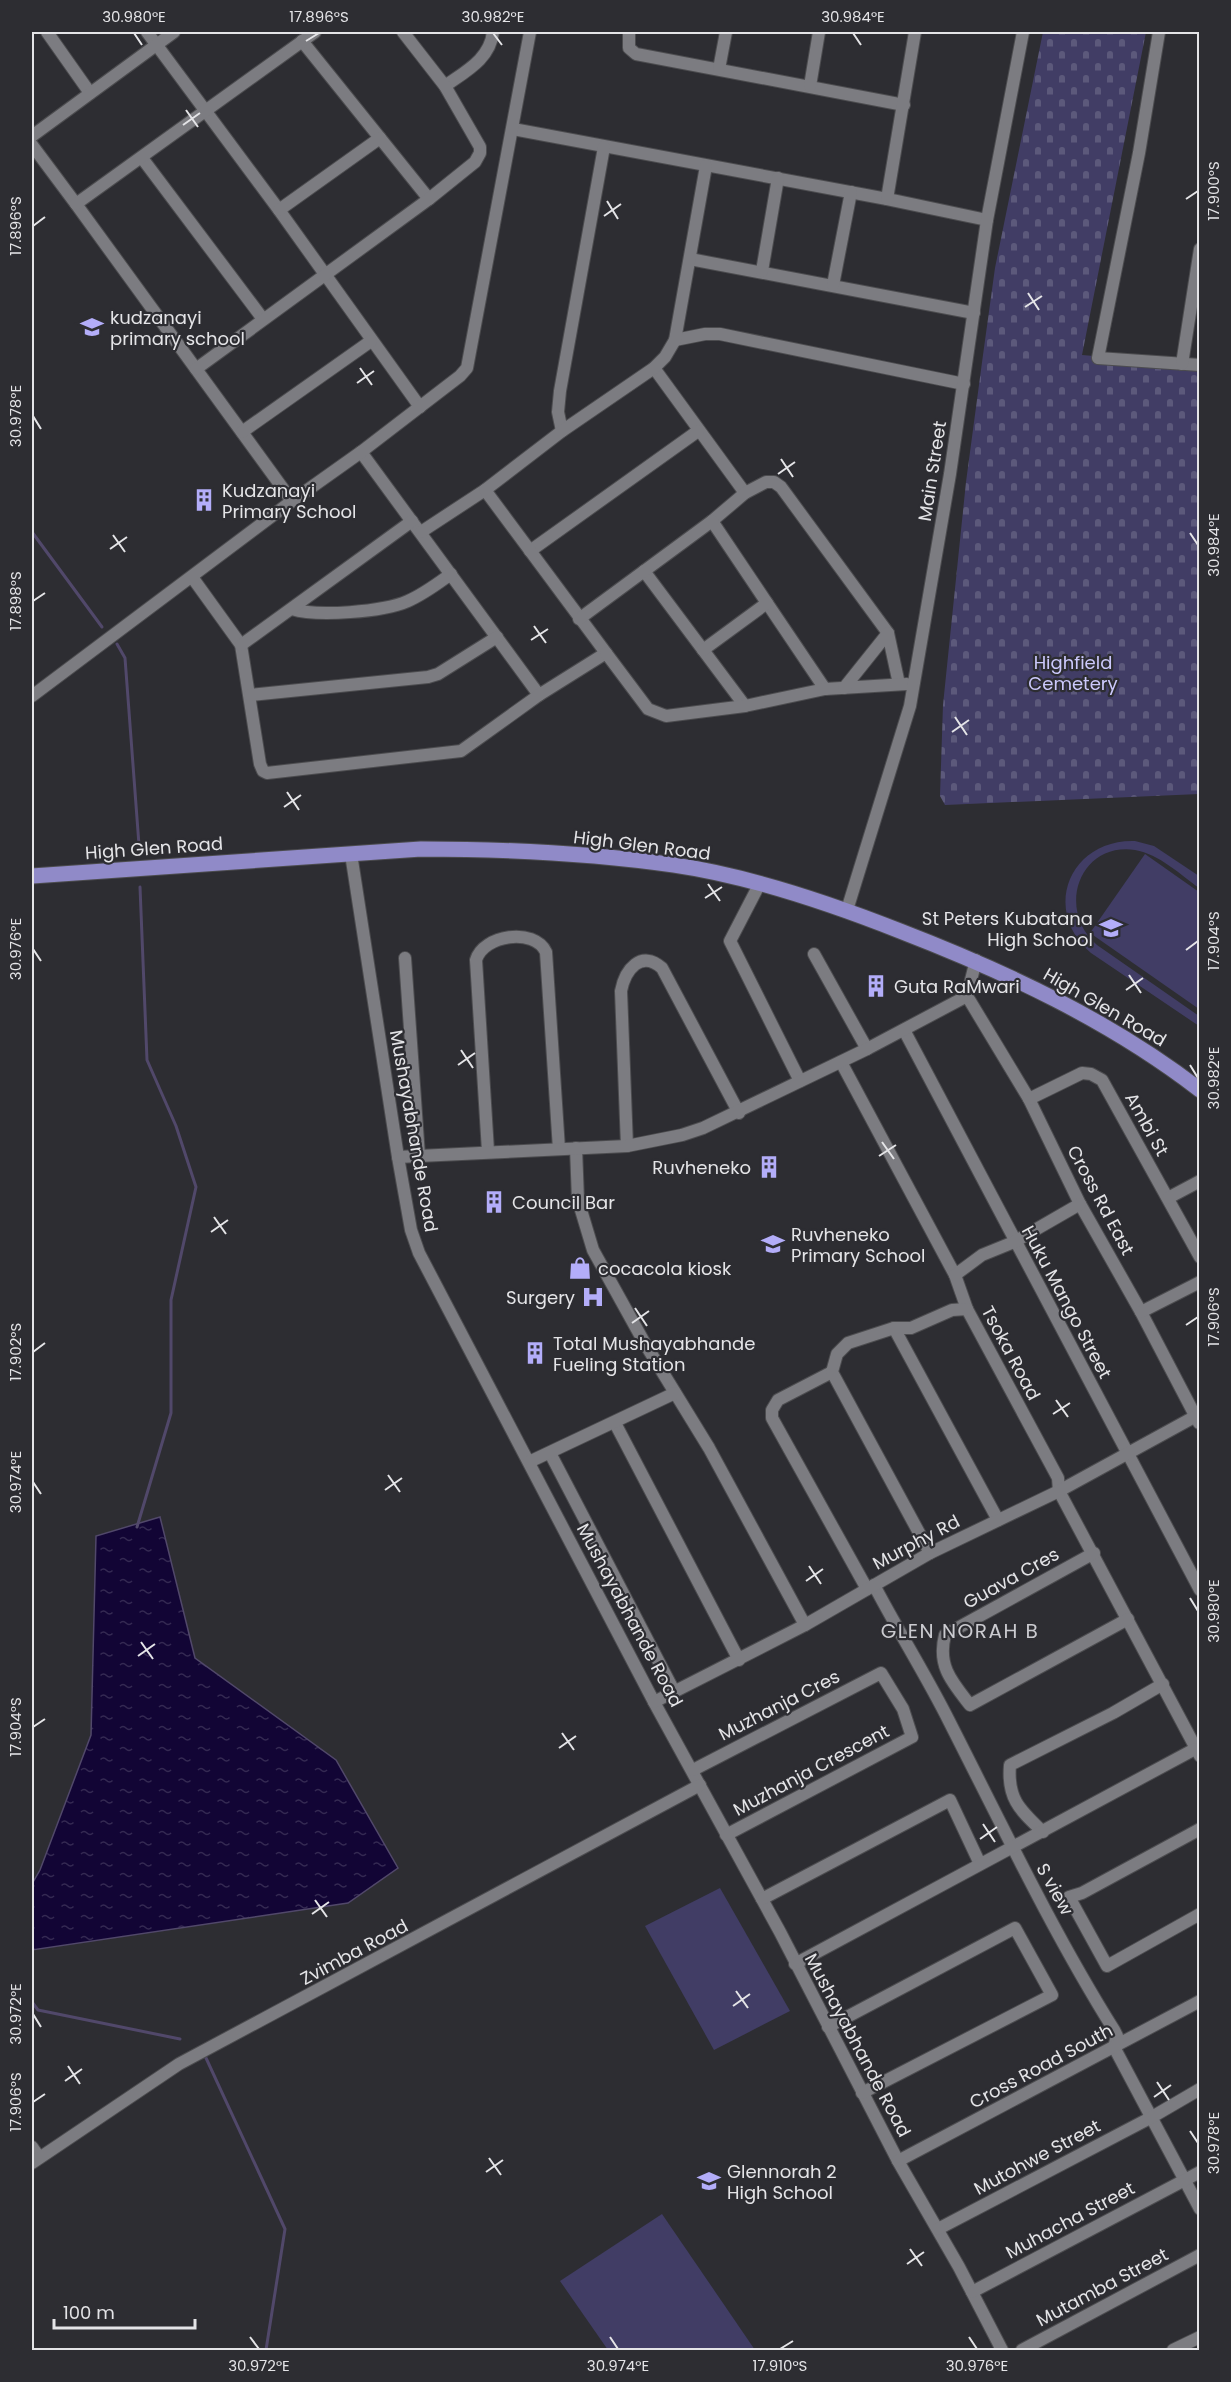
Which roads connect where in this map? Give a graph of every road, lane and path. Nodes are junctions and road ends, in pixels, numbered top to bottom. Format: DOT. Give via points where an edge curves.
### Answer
graph roads {
  1 [pos="47,32"];
  2 [pos="147,32"];
  3 [pos="174,32"];
  4 [pos="315,32"];
  5 [pos="403,32"];
  6 [pos="493,32"];
  7 [pos="530,32"];
  8 [pos="630,32"];
  9 [pos="726,32"];
  10 [pos="819,32"];
  11 [pos="915,32"];
  12 [pos="1023,32"];
  13 [pos="1159,32"];
  14 [pos="302,41"];
  15 [pos="156,44"];
  16 [pos="719,69"];
  17 [pos="445,86"];
  18 [pos="810,86"];
  19 [pos="90,93"];
  20 [pos="904,105"];
  21 [pos="205,111"];
  22 [pos="513,129"];
  23 [pos="32,136"];
  24 [pos="380,138"];
  25 [pos="32,145"];
  26 [pos="604,147"];
  27 [pos="142,158"];
  28 [pos="706,166"];
  29 [pos="778,178"];
  30 [pos="851,192"];
  31 [pos="887,199"];
  32 [pos="429,200"];
  33 [pos="76,204"];
  34 [pos="279,210"];
  35 [pos="987,220"];
  36 [pos="1200,249"];
  37 [pos="690,259"];
  38 [pos="762,271"];
  39 [pos="324,276"];
  40 [pos="833,285"];
  41 [pos="974,314"];
  42 [pos="263,319"];
  43 [pos="675,340"];
  44 [pos="371,341"];
  45 [pos="1182,364"];
  46 [pos="1200,365"];
  47 [pos="654,368"];
  48 [pos="196,369"];
  49 [pos="964,384"];
  50 [pos="420,407"];
  51 [pos="562,431"];
  52 [pos="698,431"];
  53 [pos="242,432"];
  54 [pos="361,452"];
  55 [pos="485,490"];
  56 [pos="745,493"];
  57 [pos="292,501"];
  58 [pos="412,521"];
  59 [pos="712,521"];
  60 [pos="421,532"];
  61 [pos="530,551"];
  62 [pos="644,571"];
  63 [pos="451,574"];
  64 [pos="192,577"];
  65 [pos="767,603"];
  66 [pos="292,609"];
  67 [pos="579,619"];
  68 [pos="888,633"];
  69 [pos="497,638"];
  70 [pos="241,645"];
  71 [pos="703,650"];
  72 [pos="606,653"];
  73 [pos="899,684"];
  74 [pos="914,684"];
  75 [pos="844,688"];
  76 [pos="825,689"];
  77 [pos="250,695"];
  78 [pos="540,695"];
  79 [pos="32,696"];
  80 [pos="745,706"];
  81 [pos="351,854"];
  82 [pos="32,876"];
  83 [pos="759,885"];
  84 [pos="847,910"];
  85 [pos="814,954"];
  86 [pos="405,958"];
  87 [pos="976,960"];
  88 [pos="967,996"];
  89 [pos="904,1030"];
  90 [pos="867,1049"];
  91 [pos="841,1062"];
  92 [pos="800,1081"];
  93 [pos="1200,1090"];
  94 [pos="1029,1099"];
  95 [pos="739,1113"];
  96 [pos="627,1146"];
  97 [pos="576,1148"];
  98 [pos="559,1149"];
  99 [pos="488,1151"];
  100 [pos="419,1156"];
  101 [pos="398,1157"];
  102 [pos="1200,1181"];
  103 [pos="1168,1198"];
  104 [pos="1080,1203"];
  105 [pos="1014,1242"];
  106 [pos="1200,1257"];
  107 [pos="955,1275"];
  108 [pos="1200,1282"];
  109 [pos="968,1309"];
  110 [pos="1141,1312"];
  111 [pos="894,1328"];
  112 [pos="832,1372"];
  113 [pos="675,1393"];
  114 [pos="1198,1420"];
  115 [pos="615,1423"];
  116 [pos="550,1453"];
  117 [pos="1127,1453"];
  118 [pos="529,1462"];
  119 [pos="1059,1491"];
  120 [pos="998,1520"];
  121 [pos="930,1553"];
  122 [pos="1094,1553"];
  123 [pos="870,1587"];
  124 [pos="1200,1590"];
  125 [pos="1128,1620"];
  126 [pos="805,1625"];
  127 [pos="739,1660"];
  128 [pos="881,1672"];
  129 [pos="1162,1684"];
  130 [pos="674,1691"];
  131 [pos="654,1702"];
  132 [pos="1197,1752"];
  133 [pos="693,1770"];
  134 [pos="700,1785"];
  135 [pos="1200,1829"];
  136 [pos="1043,1832"];
  137 [pos="726,1835"];
  138 [pos="1012,1849"];
  139 [pos="980,1864"];
  140 [pos="762,1899"];
  141 [pos="1200,1914"];
  142 [pos="795,1964"];
  143 [pos="1200,2001"];
  144 [pos="828,2027"];
  145 [pos="1114,2047"];
  146 [pos="1200,2089"];
  147 [pos="862,2093"];
  148 [pos="1152,2117"];
  149 [pos="32,2147"];
  150 [pos="35,2160"];
  151 [pos="898,2161"];
  152 [pos="1200,2172"];
  153 [pos="1185,2180"];
  154 [pos="1200,2209"];
  155 [pos="938,2229"];
  156 [pos="1200,2255"];
  157 [pos="972,2292"];
  158 [pos="1200,2337"];
  159 [pos="1002,2350"];
  160 [pos="1023,2350"];
  161 [pos="1173,2350"];
  1 -- 19 [label="street"];
  2 -- 15 [label="street"];
  3 -- 15 [label="street"];
  4 -- 14 [label="street"];
  5 -- 17 [label="street"];
  6 -- 17 [label="street" via="491,47 483,58"];
  7 -- 22 [label="street"];
  8 -- 16 [label="street" via="629,48 636,54"];
  9 -- 16 [label="street"];
  10 -- 18 [label="street"];
  11 -- 20 [label="street"];
  12 -- 35 [label="street, Main Street"];
  13 -- 45 [label="street" via="1098,358"];
  14 -- 21 [label="street"];
  14 -- 24 [label="street"];
  15 -- 19 [label="street"];
  15 -- 21 [label="street"];
  16 -- 18 [label="street"];
  17 -- 32 [label="street" via="480,153 475,162"];
  18 -- 20 [label="street"];
  19 -- 23 [label="street"];
  20 -- 31 [label="street"];
  21 -- 27 [label="street"];
  21 -- 34 [label="street"];
  22 -- 26 [label="street"];
  22 -- 50 [label="street" via="466,368"];
  24 -- 32 [label="street"];
  24 -- 34 [label="street"];
  25 -- 33 [label="street"];
  26 -- 28 [label="street"];
  26 -- 51 [label="street" via="560,390 558,412"];
  27 -- 33 [label="street"];
  27 -- 42 [label="street"];
  28 -- 29 [label="street"];
  28 -- 37 [label="street"];
  29 -- 30 [label="street"];
  29 -- 38 [label="street"];
  30 -- 31 [label="street"];
  30 -- 40 [label="street"];
  31 -- 35 [label="street"];
  32 -- 39 [label="street"];
  33 -- 48 [label="street"];
  34 -- 39 [label="street"];
  35 -- 41 [label="street, Main Street"];
  36 -- 45 [label="street"];
  37 -- 38 [label="street"];
  37 -- 43 [label="street"];
  38 -- 40 [label="street"];
  39 -- 42 [label="street"];
  39 -- 44 [label="street"];
  40 -- 41 [label="street"];
  41 -- 49 [label="street, Main Street"];
  42 -- 48 [label="street"];
  43 -- 47 [label="street"];
  43 -- 49 [label="street" via="720,334"];
  44 -- 50 [label="street"];
  44 -- 53 [label="street"];
  45 -- 46 [label="street"];
  47 -- 51 [label="street"];
  47 -- 52 [label="street"];
  48 -- 53 [label="street"];
  49 -- 74 [label="street, Main Street"];
  50 -- 54 [label="street"];
  51 -- 55 [label="street"];
  52 -- 56 [label="street"];
  52 -- 61 [label="street"];
  53 -- 57 [label="street"];
  54 -- 57 [label="street"];
  54 -- 58 [label="street"];
  55 -- 60 [label="street"];
  55 -- 61 [label="street"];
  56 -- 59 [label="street"];
  56 -- 68 [label="street" via="766,482 781,487"];
  57 -- 64 [label="street"];
  58 -- 60 [label="street"];
  58 -- 66 [label="street"];
  59 -- 62 [label="street"];
  59 -- 65 [label="street"];
  60 -- 63 [label="street"];
  61 -- 67 [label="street"];
  62 -- 67 [label="street"];
  62 -- 71 [label="street"];
  63 -- 66 [label="street" via="425,593 386,607 317,614"];
  63 -- 69 [label="street"];
  64 -- 70 [label="street"];
  64 -- 79 [label="street"];
  65 -- 71 [label="street"];
  65 -- 76 [label="street"];
  66 -- 70 [label="street"];
  67 -- 72 [label="street"];
  68 -- 73 [label="street"];
  68 -- 75 [label="street"];
  69 -- 77 [label="street" via="428,677"];
  69 -- 78 [label="street"];
  70 -- 77 [label="street"];
  71 -- 80 [label="street"];
  72 -- 78 [label="street"];
  72 -- 80 [label="street" via="648,709 655,712 666,716"];
  73 -- 74 [label="street"];
  73 -- 75 [label="street"];
  74 -- 84 [label="street, Main Street"];
  75 -- 76 [label="street"];
  76 -- 80 [label="street"];
  77 -- 78 [label="street" via="261,768 273,773 461,751"];
  81 -- 82 [label="main road, High Glen Road"];
  81 -- 83 [label="main road, High Glen Road" via="465,849 554,853 675,866"];
  81 -- 101 [label="street, Mushayabhande Road"];
  83 -- 84 [label="main road, High Glen Road"];
  83 -- 92 [label="street" via="730,941"];
  84 -- 87 [label="main road, High Glen Road"];
  85 -- 90 [label="street"];
  86 -- 100 [label="street"];
  87 -- 88 [label="street"];
  87 -- 93 [label="main road, High Glen Road" via="1042,991 1149,1053"];
  88 -- 89 [label="street"];
  88 -- 94 [label="street, Cross Rd East"];
  89 -- 90 [label="street"];
  89 -- 105 [label="street, Huku Mango Street"];
  90 -- 91 [label="street"];
  91 -- 92 [label="street"];
  91 -- 107 [label="street, Tsoka Road"];
  92 -- 95 [label="street"];
  94 -- 103 [label="street, Ambi St" via="1082,1072 1102,1080"];
  94 -- 104 [label="street, Cross Rd East"];
  95 -- 96 [label="street" via="682,1135"];
  95 -- 96 [label="street" via="662,968 647,960 638,962 623,980 621,991"];
  96 -- 97 [label="street"];
  97 -- 98 [label="street"];
  97 -- 113 [label="street" via="578,1200 593,1250"];
  98 -- 99 [label="street"];
  98 -- 99 [label="street" via="546,952 539,942 522,938 485,945 476,960"];
  99 -- 100 [label="street"];
  100 -- 101 [label="street"];
  101 -- 118 [label="street, Mushayabhande Road" via="419,1253"];
  102 -- 103 [label="street"];
  103 -- 106 [label="street, Ambi St"];
  104 -- 105 [label="street"];
  104 -- 110 [label="street, Cross Rd East"];
  105 -- 107 [label="street" via="982,1255"];
  105 -- 117 [label="street, Huku Mango Street"];
  107 -- 109 [label="street, Tsoka Road"];
  108 -- 110 [label="street"];
  109 -- 111 [label="street" via="952,1310 911,1328"];
  109 -- 119 [label="street, Tsoka Road" via="1058,1478"];
  110 -- 114 [label="street, Cross Rd East"];
  111 -- 112 [label="street" via="848,1343 837,1354"];
  111 -- 120 [label="street"];
  112 -- 121 [label="street"];
  112 -- 123 [label="street, S view" via="778,1400 772,1418"];
  113 -- 115 [label="street"];
  113 -- 126 [label="street"];
  114 -- 117 [label="street, Murphy Rd"];
  115 -- 116 [label="street"];
  115 -- 127 [label="street"];
  116 -- 118 [label="street"];
  116 -- 130 [label="street"];
  117 -- 119 [label="street, Murphy Rd"];
  117 -- 124 [label="street, Huku Mango Street"];
  118 -- 131 [label="street, Mushayabhande Road"];
  119 -- 120 [label="street, Murphy Rd"];
  119 -- 122 [label="street, Tsoka Road"];
  120 -- 121 [label="street, Murphy Rd"];
  121 -- 123 [label="street, Murphy Rd"];
  122 -- 125 [label="street, Tsoka Road"];
  122 -- 125 [label="street, Guava Cres" via="945,1635 944,1665 950,1678 970,1705"];
  123 -- 126 [label="street, Murphy Rd"];
  123 -- 138 [label="street, S view" via="948,1719"];
  125 -- 129 [label="street, Tsoka Road"];
  126 -- 127 [label="street, Murphy Rd"];
  127 -- 130 [label="street, Murphy Rd"];
  128 -- 133 [label="street, Muzhanja Cres"];
  128 -- 137 [label="street, Muzhanja Crescent" via="903,1709 912,1737"];
  129 -- 132 [label="street, Tsoka Road"];
  129 -- 136 [label="street" via="1010,1765 1009,1788 1015,1802"];
  130 -- 131 [label="street, Murphy Rd"];
  131 -- 133 [label="street, Mushayabhande Road"];
  132 -- 136 [label="street"];
  133 -- 134 [label="street, Mushayabhande Road"];
  134 -- 137 [label="street, Mushayabhande Road"];
  134 -- 150 [label="street, Zvimba Road" via="179,2064"];
  135 -- 141 [label="street" via="1069,1898 1107,1966"];
  136 -- 138 [label="street"];
  137 -- 140 [label="street, Mushayabhande Road"];
  138 -- 139 [label="street"];
  138 -- 145 [label="street, S view" via="1114,2030"];
  139 -- 140 [label="street" via="950,1800"];
  139 -- 142 [label="street"];
  140 -- 142 [label="street, Mushayabhande Road"];
  142 -- 144 [label="street, Mushayabhande Road"];
  143 -- 145 [label="street, Cross Road South"];
  144 -- 147 [label="street, Mushayabhande Road"];
  144 -- 147 [label="street" via="1015,1928 1052,1995"];
  145 -- 148 [label="street, S view"];
  145 -- 151 [label="street, Cross Road South"];
  146 -- 148 [label="street, Mutohwe Street"];
  147 -- 151 [label="street, Mushayabhande Road"];
  148 -- 153 [label="street, S view"];
  148 -- 155 [label="street, Mutohwe Street"];
  149 -- 150 [label="street"];
  151 -- 155 [label="street, Mushayabhande Road"];
  152 -- 153 [label="street, Muhacha Street"];
  153 -- 154 [label="street, S view"];
  153 -- 157 [label="street, Muhacha Street"];
  155 -- 157 [label="street, Mushayabhande Road"];
  156 -- 160 [label="street, Mutamba Street"];
  157 -- 159 [label="street, Mushayabhande Road"];
  158 -- 161 [label="street"];
}
